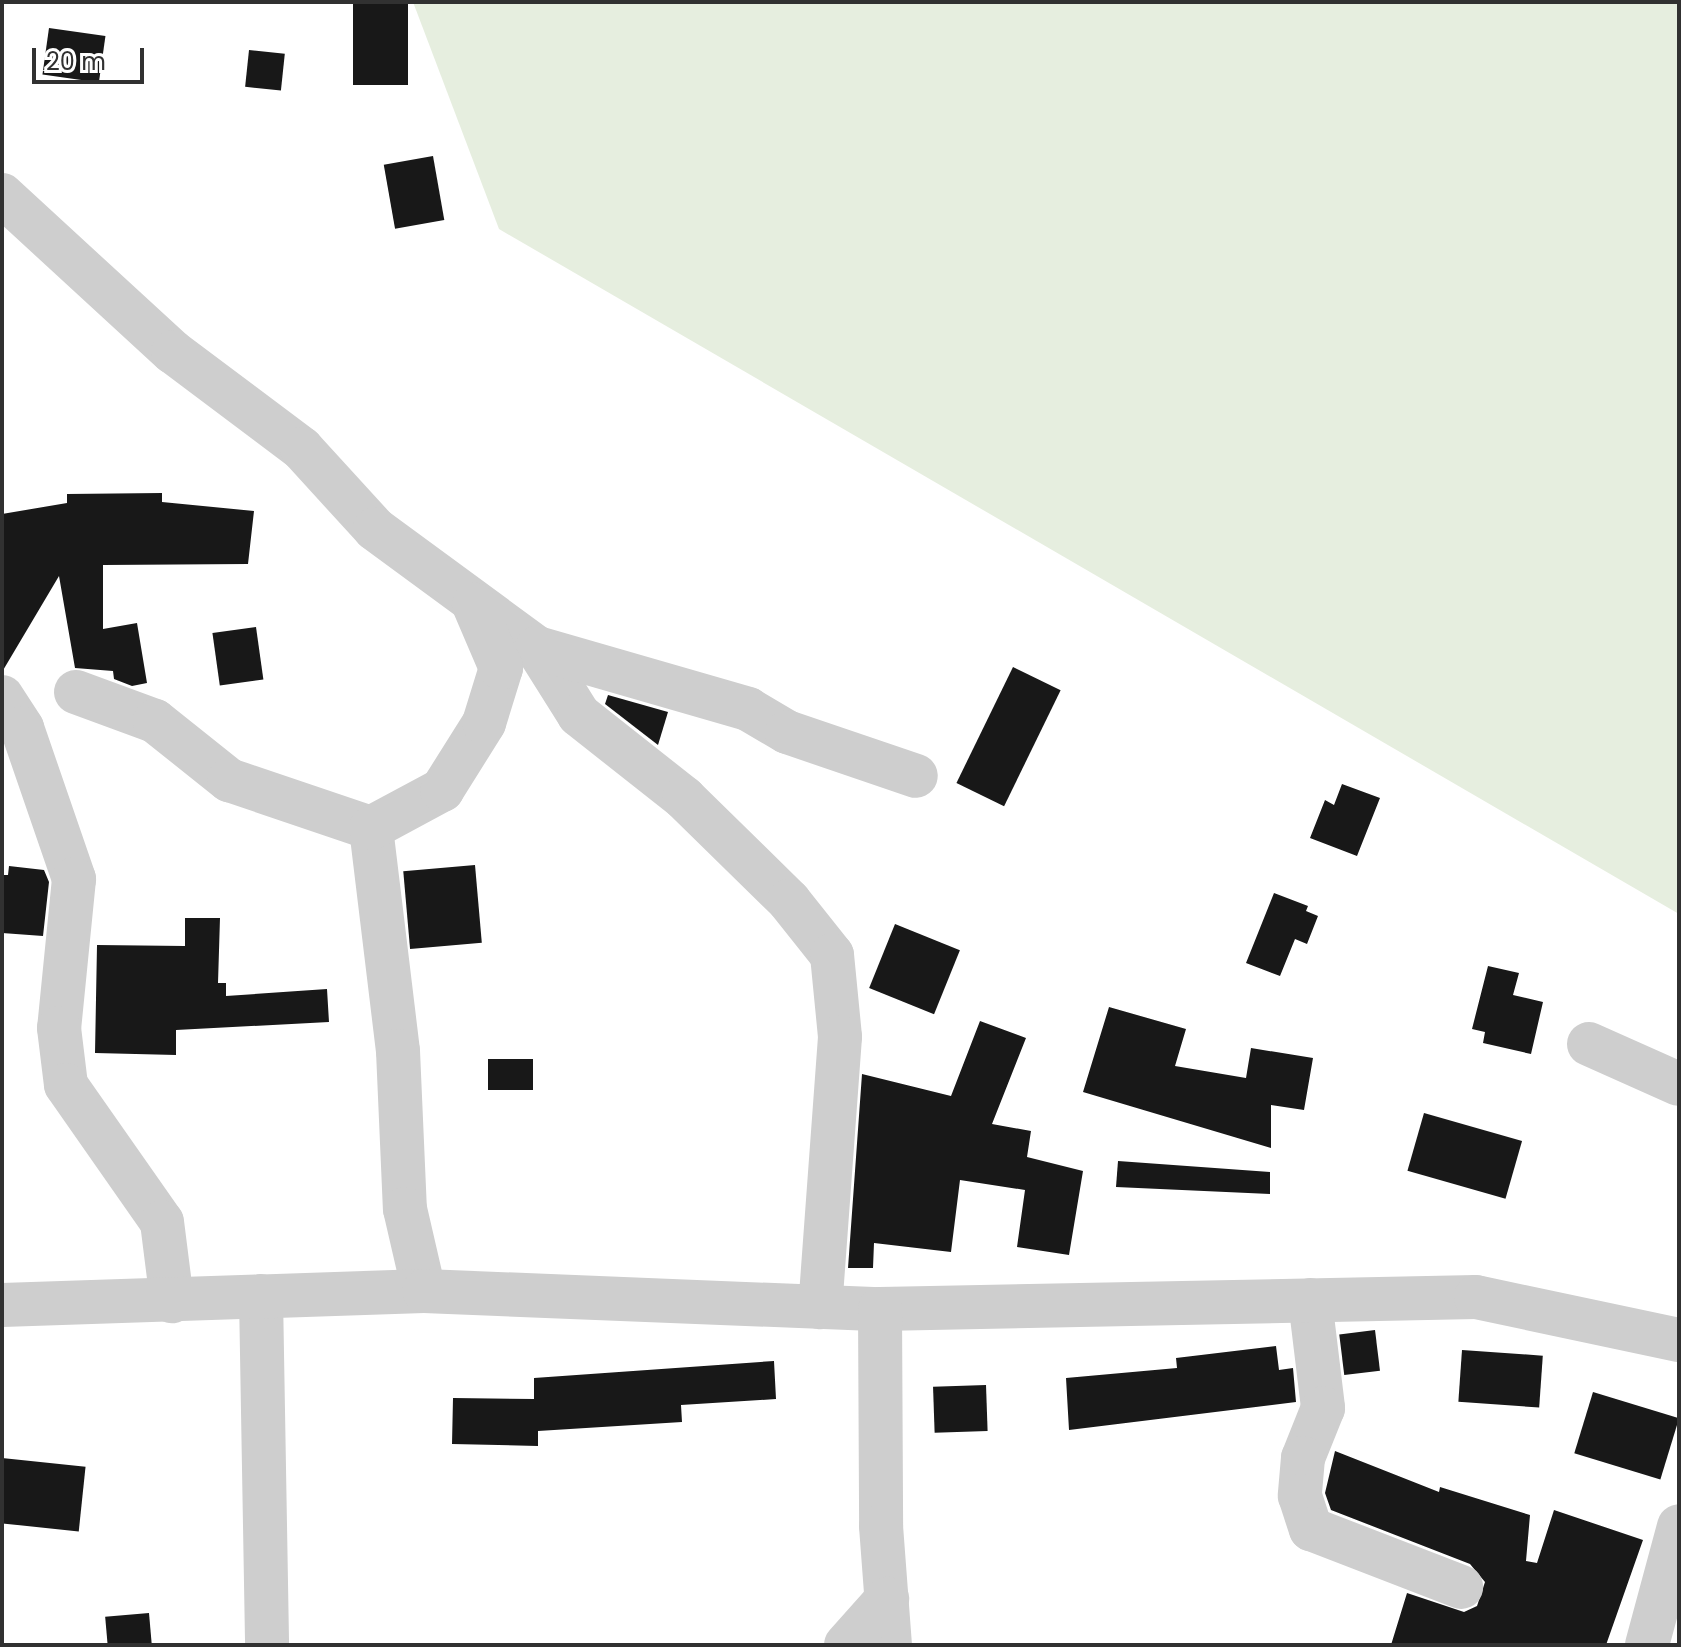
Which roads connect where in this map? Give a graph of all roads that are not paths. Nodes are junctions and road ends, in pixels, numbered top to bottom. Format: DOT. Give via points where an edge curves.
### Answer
graph roads {
  1 [pos="2,195"];
  2 [pos="474,605"];
  3 [pos="537,648"];
  4 [pos="76,692"];
  5 [pos="9,719"];
  6 [pos="916,776"];
  7 [pos="371,828"];
  8 [pos="1589,1044"];
  9 [pos="1679,1084"];
  10 [pos="424,1291"];
  11 [pos="261,1296"];
  12 [pos="1310,1300"];
  13 [pos="172,1301"];
  14 [pos="2,1305"];
  15 [pos="820,1307"];
  16 [pos="880,1309"];
  17 [pos="1679,1340"];
  18 [pos="1679,1526"];
  19 [pos="1461,1587"];
  20 [pos="887,1599"];
  21 [pos="1668,1600"];
  22 [pos="267,1645"];
  23 [pos="846,1645"];
  24 [pos="890,1645"];
  25 [pos="1647,1645"];
  1 -- 2 [label="street" via="173,352 302,449 375,529"];
  2 -- 3 [label="street"];
  2 -- 7 [label="street" via="501,668 484,723 442,790"];
  3 -- 6 [label="street" via="748,709 787,732"];
  3 -- 15 [label="street" via="579,715 684,798 789,901 832,955 840,1037"];
  4 -- 7 [label="street" via="155,721 229,780"];
  5 -- 13 [label="street" via="74,879 59,1028 66,1085 162,1222"];
  7 -- 10 [label="street" via="398,1051 405,1209"];
  8 -- 9 [label="street"];
  10 -- 11 [label="street"];
  10 -- 15 [label="street"];
  11 -- 13 [label="street"];
  11 -- 22 [label="street"];
  12 -- 16 [label="street"];
  12 -- 17 [label="street" via="1476,1297"];
  12 -- 19 [label="street" via="1323,1408 1303,1458 1300,1496 1311,1529"];
  13 -- 14 [label="street"];
  15 -- 16 [label="street"];
  16 -- 20 [label="street"];
  18 -- 21 [label="street"];
  20 -- 23 [label="street"];
  20 -- 24 [label="street"];
  21 -- 25 [label="street"];
}
